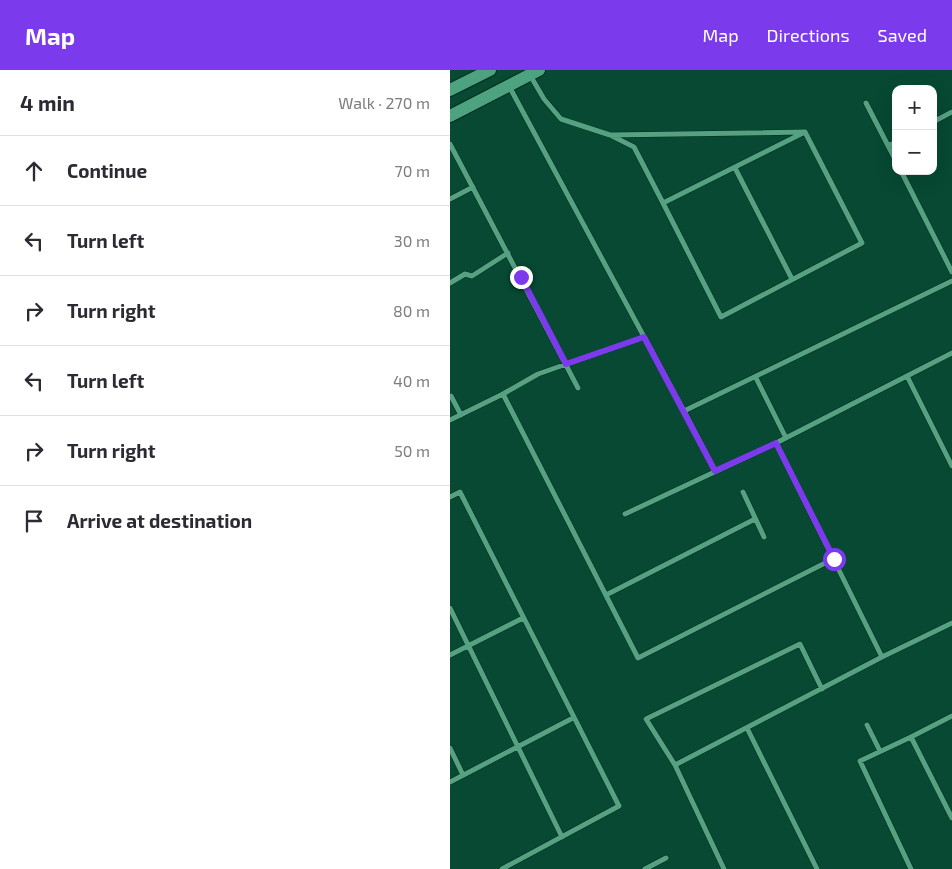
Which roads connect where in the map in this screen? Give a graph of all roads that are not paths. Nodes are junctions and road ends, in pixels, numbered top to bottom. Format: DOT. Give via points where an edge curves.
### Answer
graph roads {
  1 [pos="490,70"];
  2 [pos="534,72"];
  3 [pos="509,86"];
  4 [pos="450,90"];
  5 [pos="866,103"];
  6 [pos="952,112"];
  7 [pos="450,116"];
  8 [pos="937,120"];
  9 [pos="805,132"];
  10 [pos="610,134"];
  11 [pos="450,144"];
  12 [pos="892,144"];
  13 [pos="888,146"];
  14 [pos="892,154"];
  15 [pos="735,168"];
  16 [pos="903,175"];
  17 [pos="473,187"];
  18 [pos="450,199"];
  19 [pos="663,203"];
  20 [pos="508,254"];
  21 [pos="952,272"];
  22 [pos="792,279"];
  23 [pos="952,281"];
  24 [pos="450,283"];
  25 [pos="644,337"];
  26 [pos="952,353"];
  27 [pos="566,364"];
  28 [pos="908,376"];
  29 [pos="756,378"];
  30 [pos="578,388"];
  31 [pos="502,394"];
  32 [pos="452,396"];
  33 [pos="684,412"];
  34 [pos="461,415"];
  35 [pos="450,420"];
  36 [pos="786,438"];
  37 [pos="776,443"];
  38 [pos="952,466"];
  39 [pos="715,471"];
  40 [pos="743,492"];
  41 [pos="450,497"];
  42 [pos="625,514"];
  43 [pos="755,519"];
  44 [pos="764,537"];
  45 [pos="834,559"];
  46 [pos="606,596"];
  47 [pos="450,608"];
  48 [pos="523,618"];
  49 [pos="952,622"];
  50 [pos="468,645"];
  51 [pos="450,655"];
  52 [pos="882,658"];
  53 [pos="822,688"];
  54 [pos="952,716"];
  55 [pos="573,718"];
  56 [pos="867,725"];
  57 [pos="747,728"];
  58 [pos="911,737"];
  59 [pos="518,746"];
  60 [pos="450,748"];
  61 [pos="880,751"];
  62 [pos="675,765"];
  63 [pos="463,774"];
  64 [pos="450,782"];
  65 [pos="952,818"];
  66 [pos="562,837"];
  67 [pos="666,858"];
  68 [pos="502,869"];
  69 [pos="645,869"];
  70 [pos="724,869"];
  71 [pos="817,869"];
  72 [pos="911,869"];
  1 -- 4 [label="main road"];
  2 -- 3 [label="main road"];
  2 -- 10 [label="street" via="544,100 560,119"];
  3 -- 7 [label="main road"];
  3 -- 25 [label="street"];
  5 -- 13 [label="street"];
  6 -- 8 [label="street"];
  9 -- 10 [label="street"];
  9 -- 15 [label="street"];
  9 -- 22 [label="street" via="862,243"];
  10 -- 19 [label="street" via="634,147"];
  11 -- 17 [label="street"];
  12 -- 13 [label="street"];
  13 -- 14 [label="street"];
  15 -- 19 [label="street"];
  15 -- 22 [label="street"];
  16 -- 21 [label="street"];
  17 -- 18 [label="street"];
  17 -- 20 [label="street"];
  19 -- 22 [label="street" via="721,317"];
  20 -- 24 [label="street" via="472,276 465,274"];
  20 -- 27 [label="street"];
  23 -- 29 [label="street"];
  25 -- 27 [label="street"];
  25 -- 33 [label="street"];
  26 -- 28 [label="street"];
  27 -- 30 [label="street"];
  27 -- 31 [label="street" via="538,374"];
  28 -- 36 [label="street"];
  28 -- 38 [label="street"];
  29 -- 33 [label="street"];
  29 -- 36 [label="street"];
  31 -- 34 [label="street"];
  31 -- 46 [label="street"];
  32 -- 34 [label="street"];
  33 -- 39 [label="street"];
  34 -- 35 [label="street"];
  36 -- 37 [label="street"];
  37 -- 39 [label="street"];
  37 -- 45 [label="street"];
  39 -- 42 [label="street"];
  40 -- 43 [label="street"];
  41 -- 48 [label="street" via="460,492"];
  43 -- 44 [label="street"];
  43 -- 46 [label="street"];
  45 -- 46 [label="street" via="638,658"];
  45 -- 52 [label="street"];
  47 -- 50 [label="street"];
  48 -- 50 [label="street"];
  48 -- 55 [label="street"];
  49 -- 52 [label="street"];
  50 -- 51 [label="street"];
  50 -- 59 [label="street"];
  52 -- 53 [label="street"];
  53 -- 57 [label="street"];
  53 -- 62 [label="street" via="800,644 646,719"];
  54 -- 58 [label="street"];
  55 -- 59 [label="street"];
  55 -- 66 [label="street" via="619,806"];
  56 -- 61 [label="street"];
  57 -- 62 [label="street"];
  57 -- 71 [label="street"];
  58 -- 61 [label="street"];
  58 -- 65 [label="street"];
  59 -- 63 [label="street"];
  59 -- 66 [label="street"];
  60 -- 63 [label="street"];
  61 -- 72 [label="street" via="860,761"];
  62 -- 70 [label="street"];
  63 -- 64 [label="street"];
  66 -- 68 [label="street"];
  67 -- 69 [label="street"];
}
